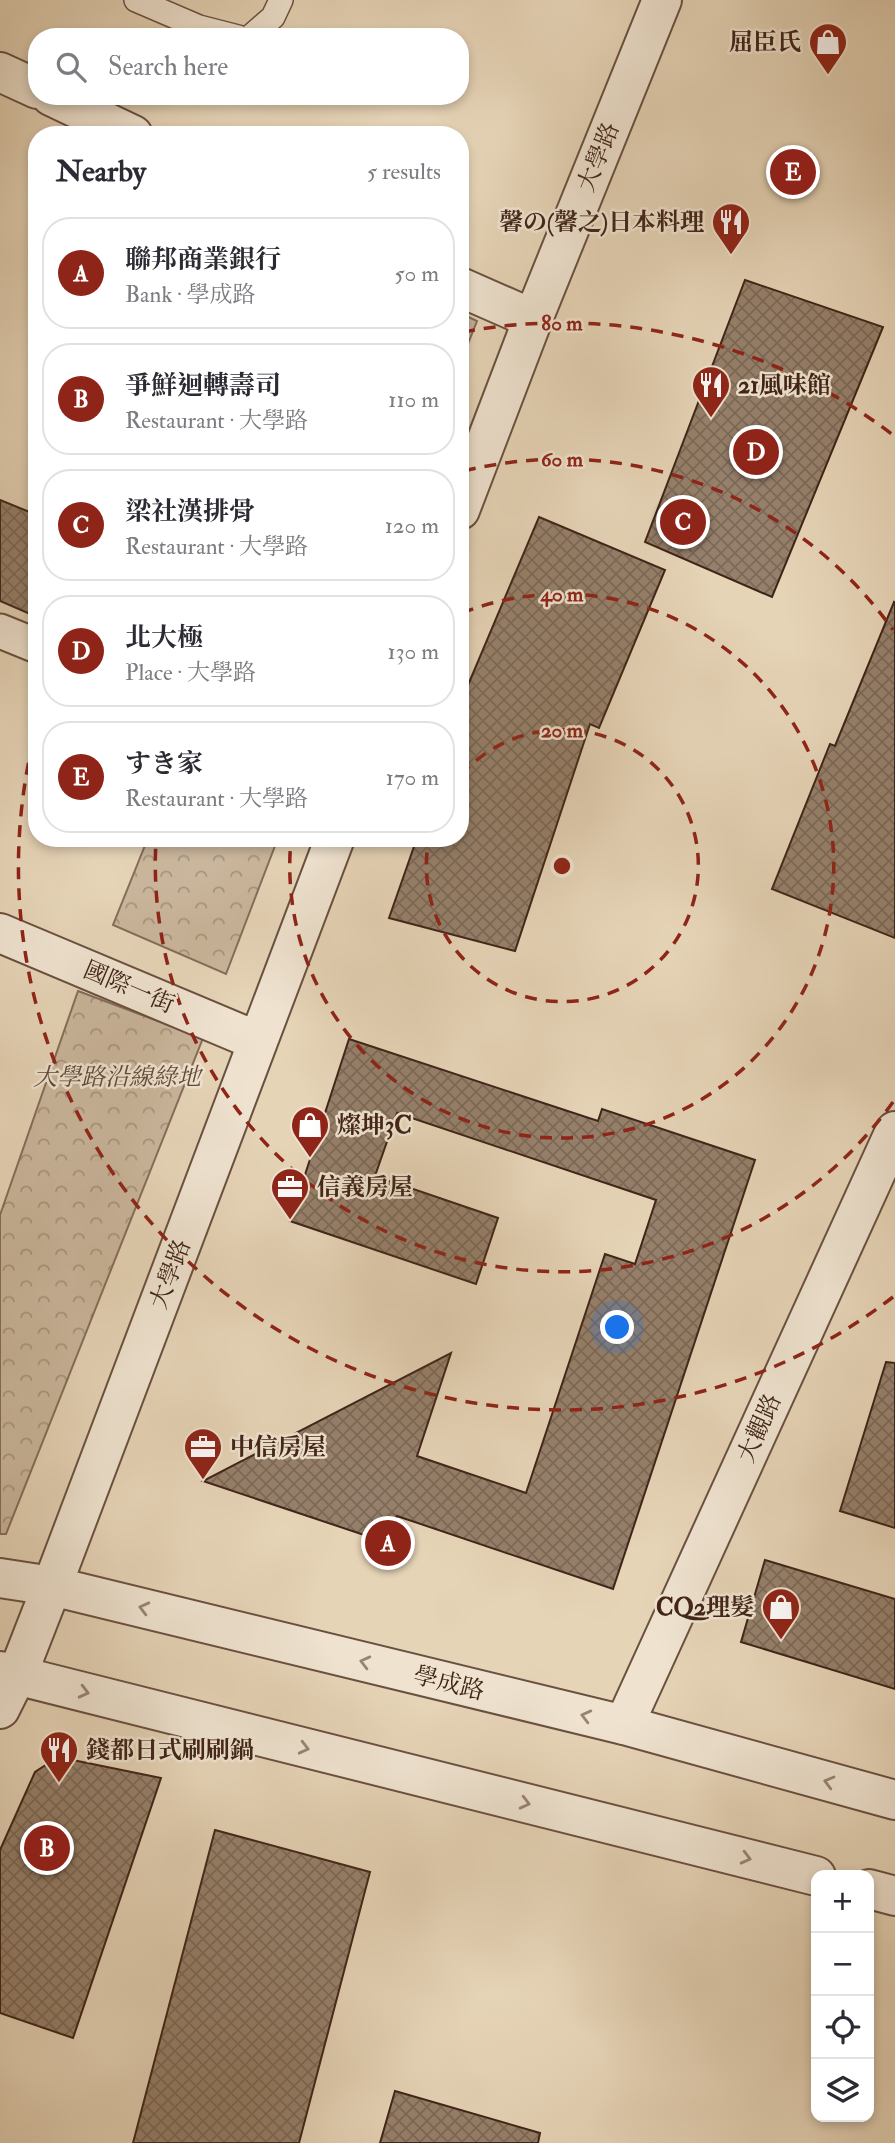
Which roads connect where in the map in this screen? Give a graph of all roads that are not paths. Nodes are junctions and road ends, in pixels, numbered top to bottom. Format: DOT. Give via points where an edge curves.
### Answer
graph roads {
  1 [pos="136,0"];
  2 [pos="281,0"];
  3 [pos="662,0"];
  4 [pos="203,28"];
  5 [pos="261,28"];
  6 [pos="0,72"];
  7 [pos="28,85"];
  8 [pos="70,105"];
  9 [pos="114,126"];
  10 [pos="469,291"];
  11 [pos="533,318"];
  12 [pos="469,486"];
  13 [pos="0,631"];
  14 [pos="28,642"];
  15 [pos="332,847"];
  16 [pos="0,933"];
  17 [pos="257,1041"];
  18 [pos="895,1130"];
  19 [pos="0,1578"];
  20 [pos="52,1586"];
  21 [pos="9,1672"];
  22 [pos="0,1709"];
  23 [pos="624,1726"];
  24 [pos="895,1800"];
  25 [pos="811,1875"];
  26 [pos="874,1890"];
  27 [pos="895,1896"];
  1 -- 4 [label="lane"];
  2 -- 5 [label="lane" via="274,17"];
  3 -- 11 [label="street, 大學路"];
  6 -- 7 [label="street"];
  8 -- 9 [label="street"];
  10 -- 11 [label="street"];
  11 -- 12 [label="street, 大學路"];
  13 -- 14 [label="street"];
  15 -- 17 [label="street, 大學路"];
  16 -- 17 [label="street, 國際一街"];
  17 -- 20 [label="street, 大學路"];
  18 -- 23 [label="street, 大觀路"];
  19 -- 20 [label="street, 學成路"];
  20 -- 21 [label="street, 大學路"];
  23 -- 20 [label="street, 學成路, one-way"];
  21 -- 22 [label="street, 大學路"];
  21 -- 25 [label="street, one-way"];
  24 -- 23 [label="street, 學成路, one-way"];
  26 -- 27 [label="street"];
}
